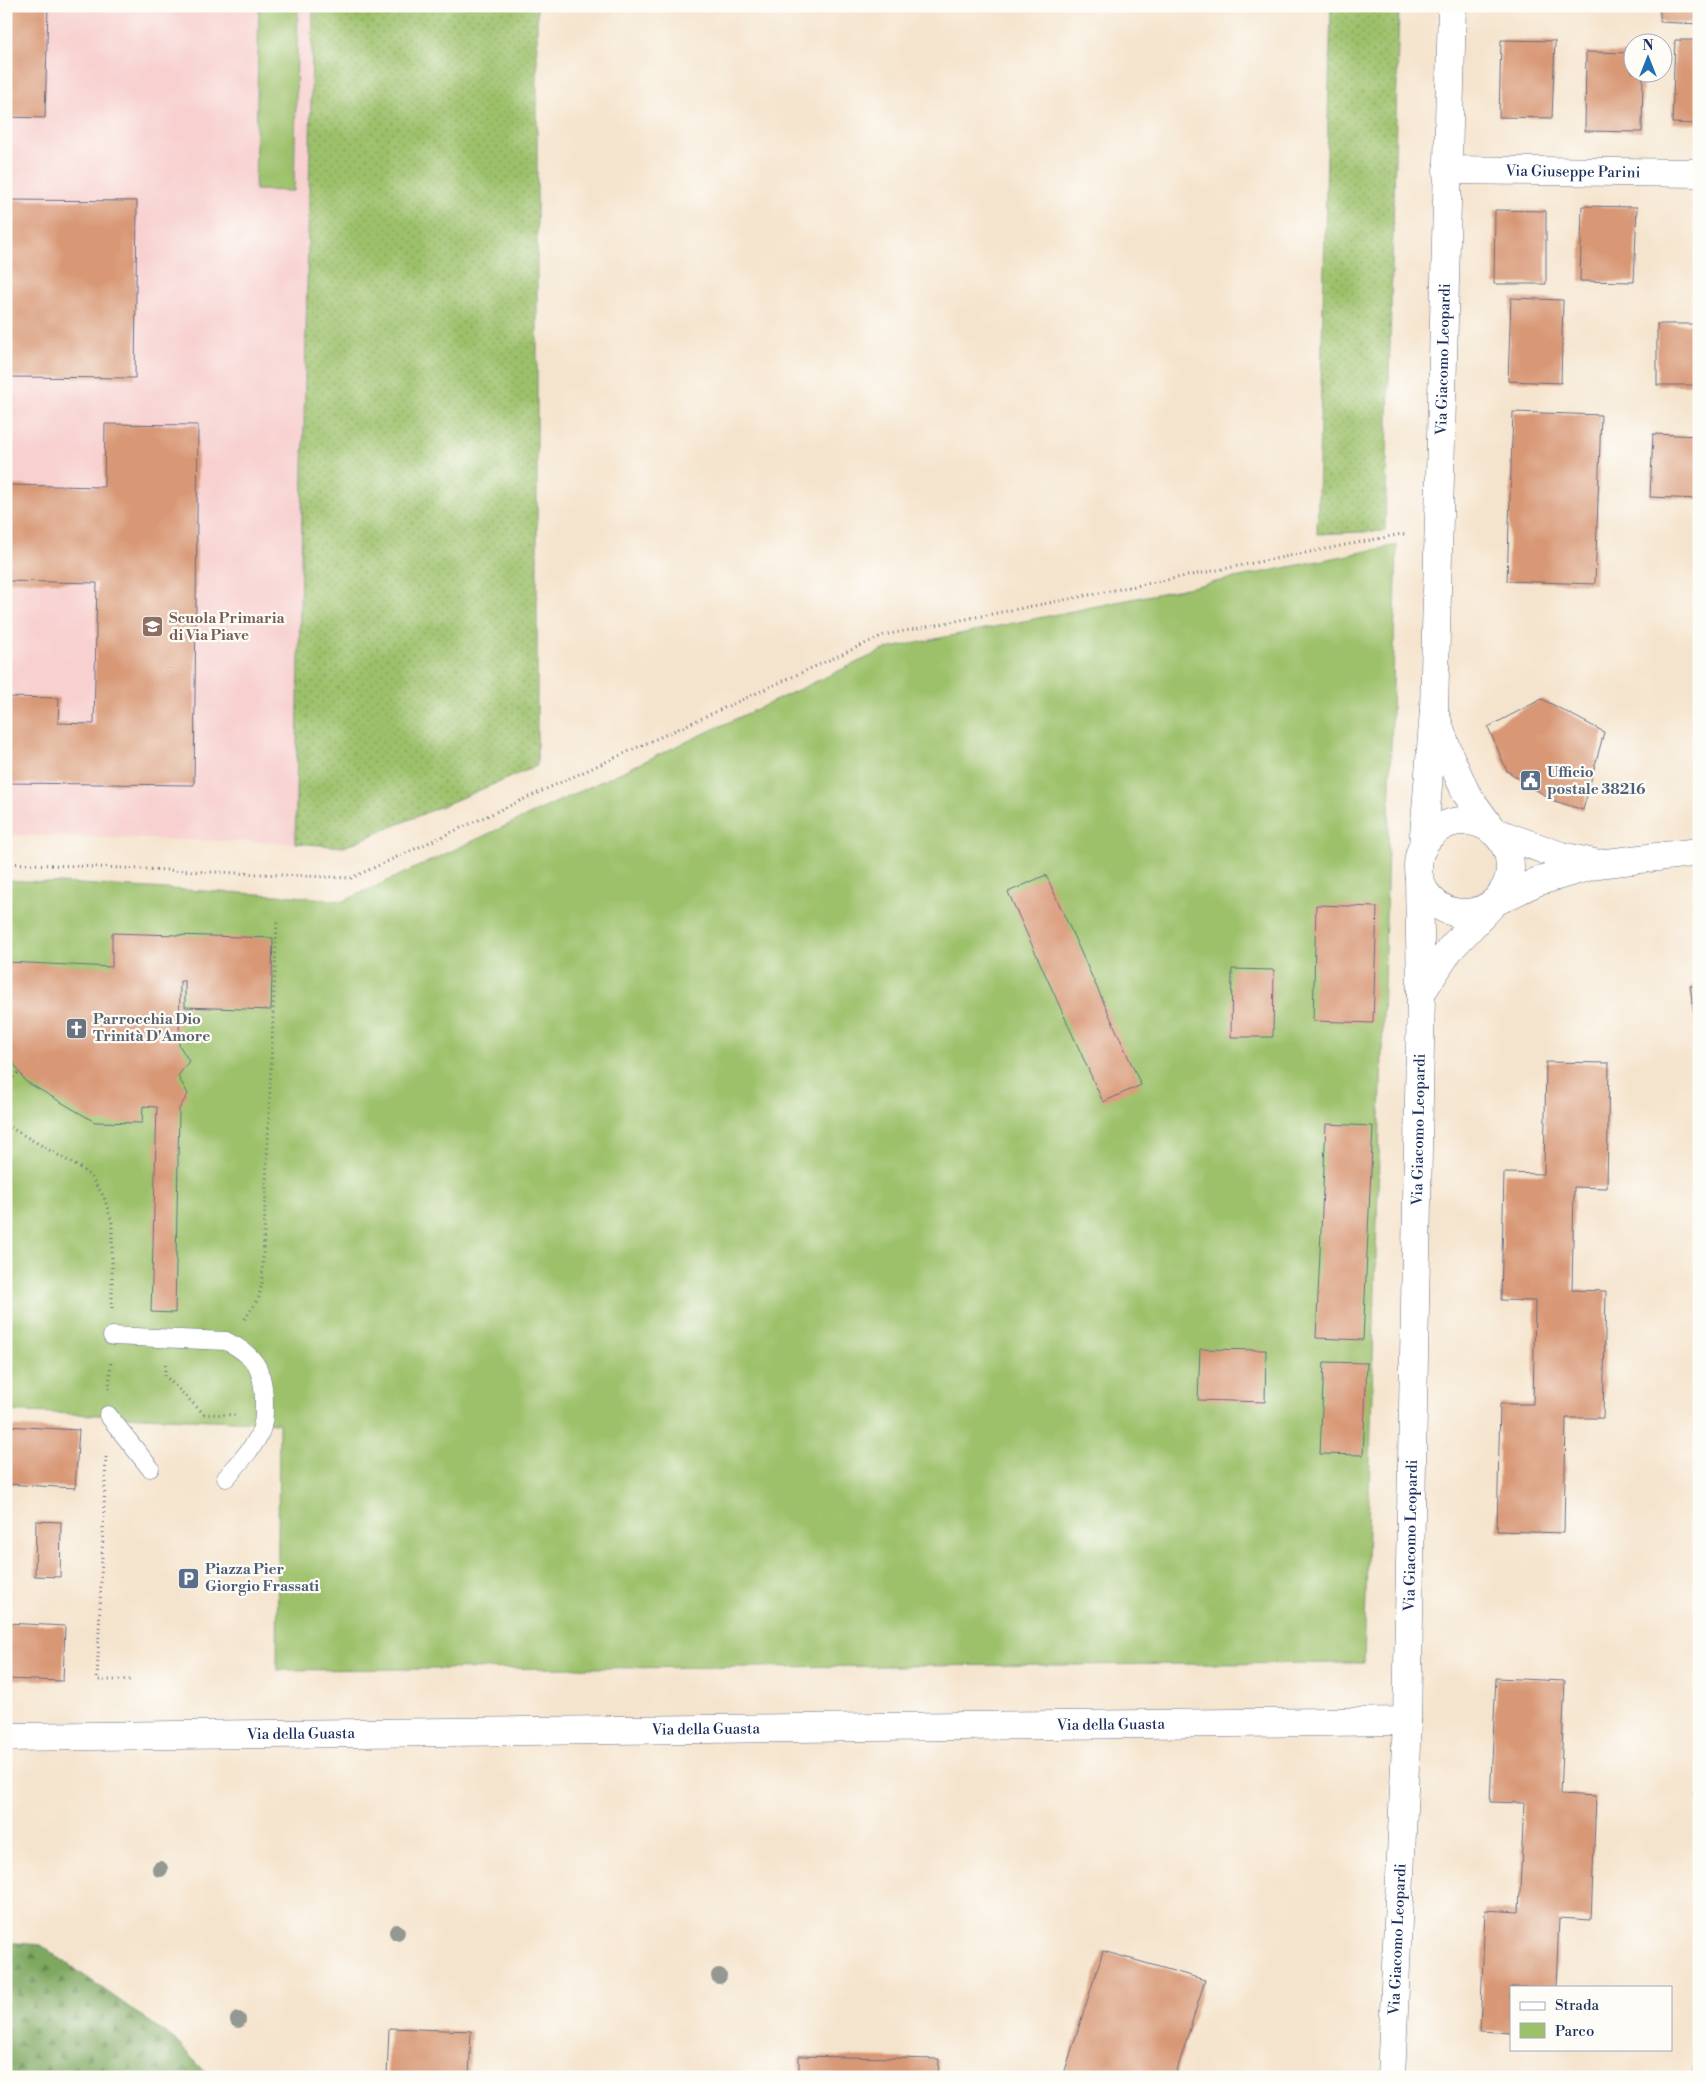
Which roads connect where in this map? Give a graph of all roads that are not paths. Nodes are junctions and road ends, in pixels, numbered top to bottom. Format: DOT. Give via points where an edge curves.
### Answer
graph roads {
  1 [pos="1452,6"];
  2 [pos="1447,170"];
  3 [pos="1699,173"];
  4 [pos="1434,711"];
  5 [pos="1493,831"];
  6 [pos="1423,847"];
  7 [pos="1699,852"];
  8 [pos="1598,864"];
  9 [pos="1419,878"];
  10 [pos="1495,902"];
  11 [pos="1421,993"];
  12 [pos="112,1336"];
  13 [pos="108,1415"];
  14 [pos="150,1468"];
  15 [pos="226,1478"];
  16 [pos="1406,1721"];
  17 [pos="6,1737"];
  18 [pos="1391,2077"];
  1 -- 2 [label="street, Via Giacomo Leopardi"];
  2 -- 3 [label="street, Via Giuseppe Parini"];
  2 -- 4 [label="street, Via Giacomo Leopardi"];
  4 -- 5 [label="street, Via Giacomo Leopardi" via="1466,793"];
  4 -- 6 [label="street, Via Giacomo Leopardi"];
  5 -- 6 [label="street" via="1463,821 1447,824"];
  5 -- 8 [label="street" via="1561,856"];
  5 -- 10 [label="street, Via Giacomo Leopardi" via="1504,844 1510,859 1510,875 1505,890"];
  6 -- 9 [label="street, Via Giacomo Leopardi" via="1418,862"];
  7 -- 8 [label="street"];
  8 -- 10 [label="street" via="1536,882"];
  9 -- 10 [label="street" via="1425,892 1436,904 1449,911 1466,913 1481,910"];
  9 -- 11 [label="street, Via Giacomo Leopardi"];
  10 -- 11 [label="street, Via Giacomo Leopardi" via="1450,949"];
  11 -- 16 [label="street, Via Giacomo Leopardi"];
  12 -- 15 [label="lane" via="226,1341 239,1347 258,1365 264,1383 264,1422 258,1437"];
  13 -- 14 [label="lane"];
  16 -- 17 [label="street, Via della Guasta"];
  16 -- 18 [label="street, Via Giacomo Leopardi"];
}
